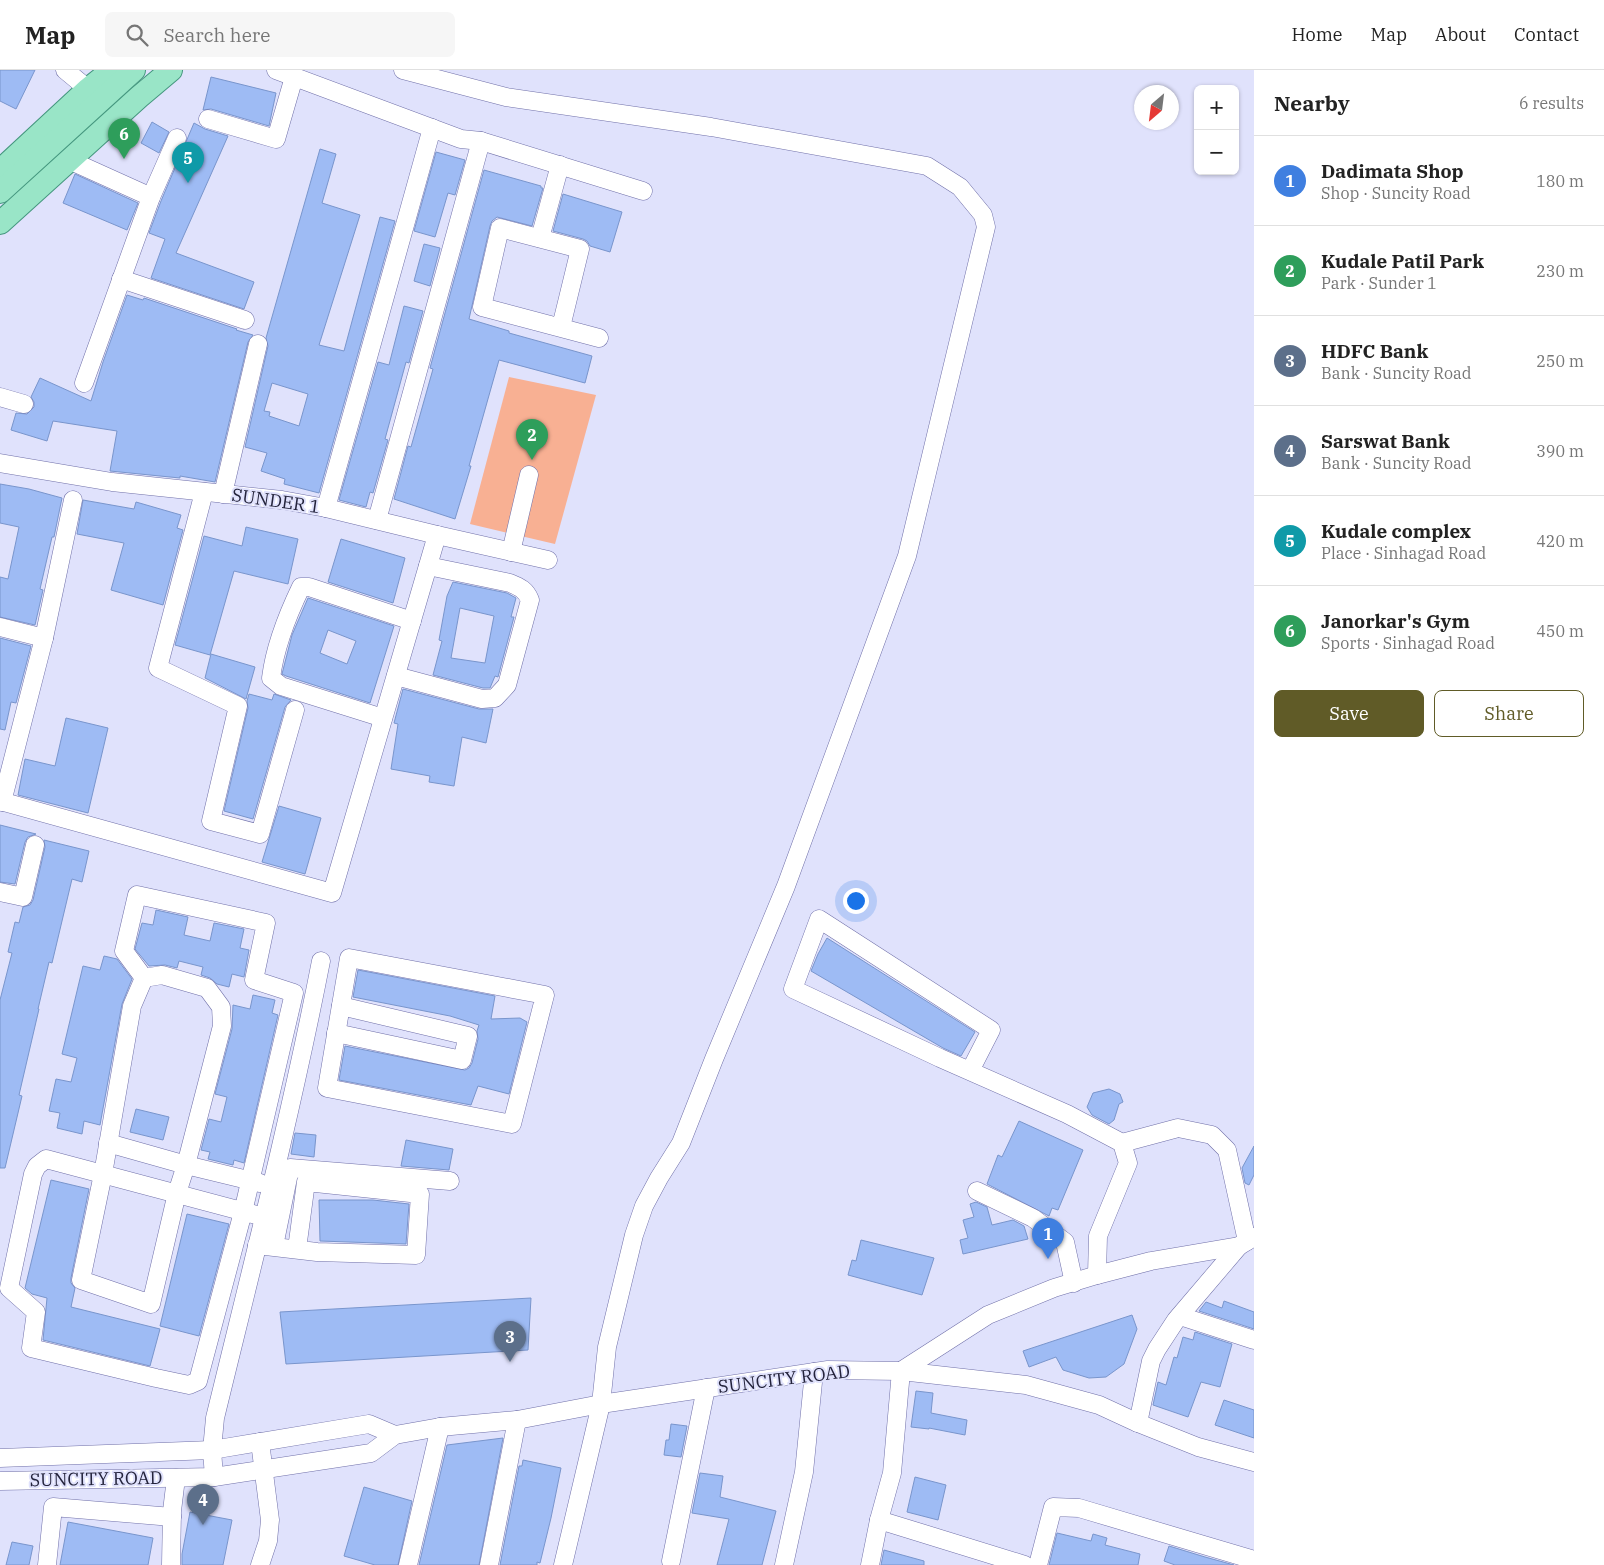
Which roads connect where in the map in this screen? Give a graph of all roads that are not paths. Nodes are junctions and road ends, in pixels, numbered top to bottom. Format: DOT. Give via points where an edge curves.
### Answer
graph roads {
  1 [pos="65,70"];
  2 [pos="112,70"];
  3 [pos="134,70"];
  4 [pos="153,70"];
  5 [pos="171,70"];
  6 [pos="276,70"];
  7 [pos="403,70"];
  8 [pos="294,77"];
  9 [pos="88,88"];
  10 [pos="208,119"];
  11 [pos="432,128"];
  12 [pos="177,138"];
  13 [pos="481,140"];
  14 [pos="69,160"];
  15 [pos="560,165"];
  16 [pos="0,171"];
  17 [pos="643,191"];
  18 [pos="0,192"];
  19 [pos="151,197"];
  20 [pos="0,204"];
  21 [pos="0,223"];
  22 [pos="540,238"];
  23 [pos="121,279"];
  24 [pos="245,320"];
  25 [pos="561,327"];
  26 [pos="599,338"];
  27 [pos="258,344"];
  28 [pos="84,382"];
  29 [pos="0,397"];
  30 [pos="24,404"];
  31 [pos="0,463"];
  32 [pos="529,475"];
  33 [pos="204,492"];
  34 [pos="223,494"];
  35 [pos="73,500"];
  36 [pos="326,508"];
  37 [pos="377,520"];
  38 [pos="437,536"];
  39 [pos="511,552"];
  40 [pos="548,560"];
  41 [pos="428,566"];
  42 [pos="412,621"];
  43 [pos="0,627"];
  44 [pos="44,638"];
  45 [pos="396,676"];
  46 [pos="295,710"];
  47 [pos="383,718"];
  48 [pos="1,802"];
  49 [pos="35,845"];
  50 [pos="0,892"];
  51 [pos="321,961"];
  52 [pos="144,978"];
  53 [pos="311,1014"];
  54 [pos="338,1019"];
  55 [pos="970,1071"];
  56 [pos="108,1143"];
  57 [pos="1122,1143"];
  58 [pos="186,1165"];
  59 [pos="103,1174"];
  60 [pos="250,1181"];
  61 [pos="450,1181"];
  62 [pos="272,1186"];
  63 [pos="978,1191"];
  64 [pos="177,1193"];
  65 [pos="243,1212"];
  66 [pos="264,1217"];
  67 [pos="1247,1241"];
  68 [pos="265,1246"];
  69 [pos="296,1249"];
  70 [pos="1097,1275"];
  71 [pos="1074,1283"];
  72 [pos="1180,1316"];
  73 [pos="1254,1340"];
  74 [pos="901,1371"];
  75 [pos="814,1372"];
  76 [pos="706,1388"];
  77 [pos="601,1404"];
  78 [pos="517,1420"];
  79 [pos="1138,1423"];
  80 [pos="440,1427"];
  81 [pos="394,1435"];
  82 [pos="260,1442"];
  83 [pos="212,1450"];
  84 [pos="0,1458"];
  85 [pos="1254,1462"];
  86 [pos="264,1470"];
  87 [pos="214,1477"];
  88 [pos="176,1478"];
  89 [pos="0,1481"];
  90 [pos="172,1517"];
  91 [pos="879,1520"];
  92 [pos="1254,1560"];
  93 [pos="671,1561"];
  94 [pos="47,1565"];
  95 [pos="171,1565"];
  96 [pos="260,1565"];
  97 [pos="408,1565"];
  98 [pos="489,1565"];
  99 [pos="563,1565"];
  100 [pos="784,1565"];
  101 [pos="870,1565"];
  102 [pos="1025,1565"];
  103 [pos="1038,1565"];
  1 -- 9 [label="street"];
  2 -- 9 [label="main road"];
  3 -- 18 [label="main road"];
  4 -- 20 [label="main road"];
  5 -- 14 [label="main road"];
  6 -- 8 [label="street"];
  7 -- 77 [label="street" via="506,97 711,126 927,166 960,187 983,215 986,227 907,556 786,886 682,1143 645,1204 634,1235 607,1346"];
  8 -- 10 [label="street" via="276,139"];
  8 -- 11 [label="street"];
  9 -- 16 [label="main road"];
  11 -- 13 [label="street" via="461,139"];
  11 -- 36 [label="street"];
  12 -- 19 [label="street"];
  13 -- 15 [label="street"];
  13 -- 37 [label="street"];
  14 -- 19 [label="street"];
  14 -- 21 [label="main road"];
  15 -- 17 [label="street"];
  15 -- 22 [label="street"];
  19 -- 23 [label="street"];
  22 -- 25 [label="street" via="580,249"];
  22 -- 25 [label="street" via="500,228 482,307"];
  23 -- 24 [label="street"];
  23 -- 28 [label="street"];
  25 -- 26 [label="street"];
  27 -- 34 [label="street"];
  29 -- 30 [label="street"];
  31 -- 33 [label="street, SUNDER 1" via="112,482"];
  32 -- 39 [label="street"];
  33 -- 34 [label="street, SUNDER 1"];
  33 -- 46 [label="street" via="158,668 238,706 211,821 260,834"];
  34 -- 36 [label="street, SUNDER 1"];
  35 -- 44 [label="street"];
  36 -- 37 [label="street, SUNDER 1"];
  37 -- 38 [label="street, SUNDER 1"];
  38 -- 39 [label="street, SUNDER 1"];
  38 -- 41 [label="street"];
  39 -- 40 [label="street, SUNDER 1"];
  41 -- 42 [label="street"];
  41 -- 45 [label="street" via="510,583 527,592 530,600 513,667 507,685 495,698 482,699"];
  42 -- 45 [label="street"];
  42 -- 47 [label="street" via="301,586 276,651 271,678 280,686"];
  43 -- 44 [label="street"];
  44 -- 48 [label="street"];
  45 -- 47 [label="street"];
  47 -- 48 [label="street" via="332,893"];
  49 -- 50 [label="street" via="23,897"];
  51 -- 53 [label="street"];
  52 -- 56 [label="street" via="132,1006"];
  52 -- 58 [label="street" via="162,975 207,988 221,1007 222,1026"];
  52 -- 60 [label="street" via="124,951 138,895 266,923 254,980 294,993"];
  53 -- 54 [label="street"];
  53 -- 62 [label="street"];
  54 -- 54 [label="street" via="462,1060 468,1036"];
  54 -- 54 [label="street" via="328,1088 512,1124 545,995 349,958"];
  55 -- 55 [label="street" via="793,989 819,919 990,1030"];
  55 -- 57 [label="street" via="1067,1114"];
  56 -- 58 [label="street"];
  56 -- 59 [label="street"];
  57 -- 67 [label="street" via="1178,1128 1212,1135 1227,1150"];
  57 -- 70 [label="street" via="1128,1163 1098,1236"];
  58 -- 60 [label="street"];
  58 -- 64 [label="street"];
  59 -- 64 [label="street"];
  59 -- 64 [label="street" via="81,1280 150,1304"];
  59 -- 65 [label="street" via="46,1159 33,1174 9,1288 36,1312 31,1348 156,1378 189,1384 198,1381"];
  60 -- 62 [label="street"];
  60 -- 65 [label="street"];
  61 -- 68 [label="street" via="290,1168"];
  62 -- 66 [label="street"];
  63 -- 71 [label="street" via="1033,1218 1065,1242"];
  64 -- 65 [label="street"];
  65 -- 66 [label="street"];
  66 -- 68 [label="street"];
  67 -- 70 [label="street"];
  67 -- 72 [label="street"];
  68 -- 69 [label="street"];
  68 -- 83 [label="street" via="214,1418"];
  69 -- 69 [label="street" via="416,1256 420,1194 306,1182"];
  70 -- 71 [label="street"];
  71 -- 74 [label="street" via="988,1315"];
  72 -- 73 [label="street"];
  72 -- 79 [label="street" via="1151,1361"];
  74 -- 75 [label="street, SUNCITY ROAD"];
  74 -- 79 [label="street, SUNCITY ROAD" via="1026,1385 1100,1405"];
  74 -- 91 [label="street" via="892,1473"];
  75 -- 76 [label="street, SUNCITY ROAD"];
  75 -- 100 [label="street" via="804,1472"];
  76 -- 77 [label="street, SUNCITY ROAD"];
  76 -- 93 [label="street"];
  77 -- 78 [label="street, SUNCITY ROAD"];
  77 -- 99 [label="street"];
  78 -- 80 [label="street, SUNCITY ROAD"];
  78 -- 98 [label="street"];
  79 -- 85 [label="street, SUNCITY ROAD" via="1198,1447"];
  80 -- 81 [label="street, SUNCITY ROAD"];
  80 -- 97 [label="street"];
  81 -- 82 [label="street, SUNCITY ROAD" via="370,1424"];
  81 -- 86 [label="street, SUNCITY ROAD" via="370,1453"];
  82 -- 83 [label="street, SUNCITY ROAD"];
  82 -- 86 [label="street"];
  83 -- 84 [label="street, SUNCITY ROAD"];
  83 -- 87 [label="street"];
  86 -- 87 [label="street, SUNCITY ROAD"];
  86 -- 96 [label="street" via="270,1520 268,1541"];
  87 -- 88 [label="street, SUNCITY ROAD"];
  88 -- 89 [label="street, SUNCITY ROAD"];
  88 -- 90 [label="street"];
  90 -- 94 [label="street" via="53,1508"];
  90 -- 95 [label="street"];
  91 -- 101 [label="street"];
  91 -- 102 [label="street"];
  92 -- 103 [label="street" via="1079,1508 1053,1507"];
}
